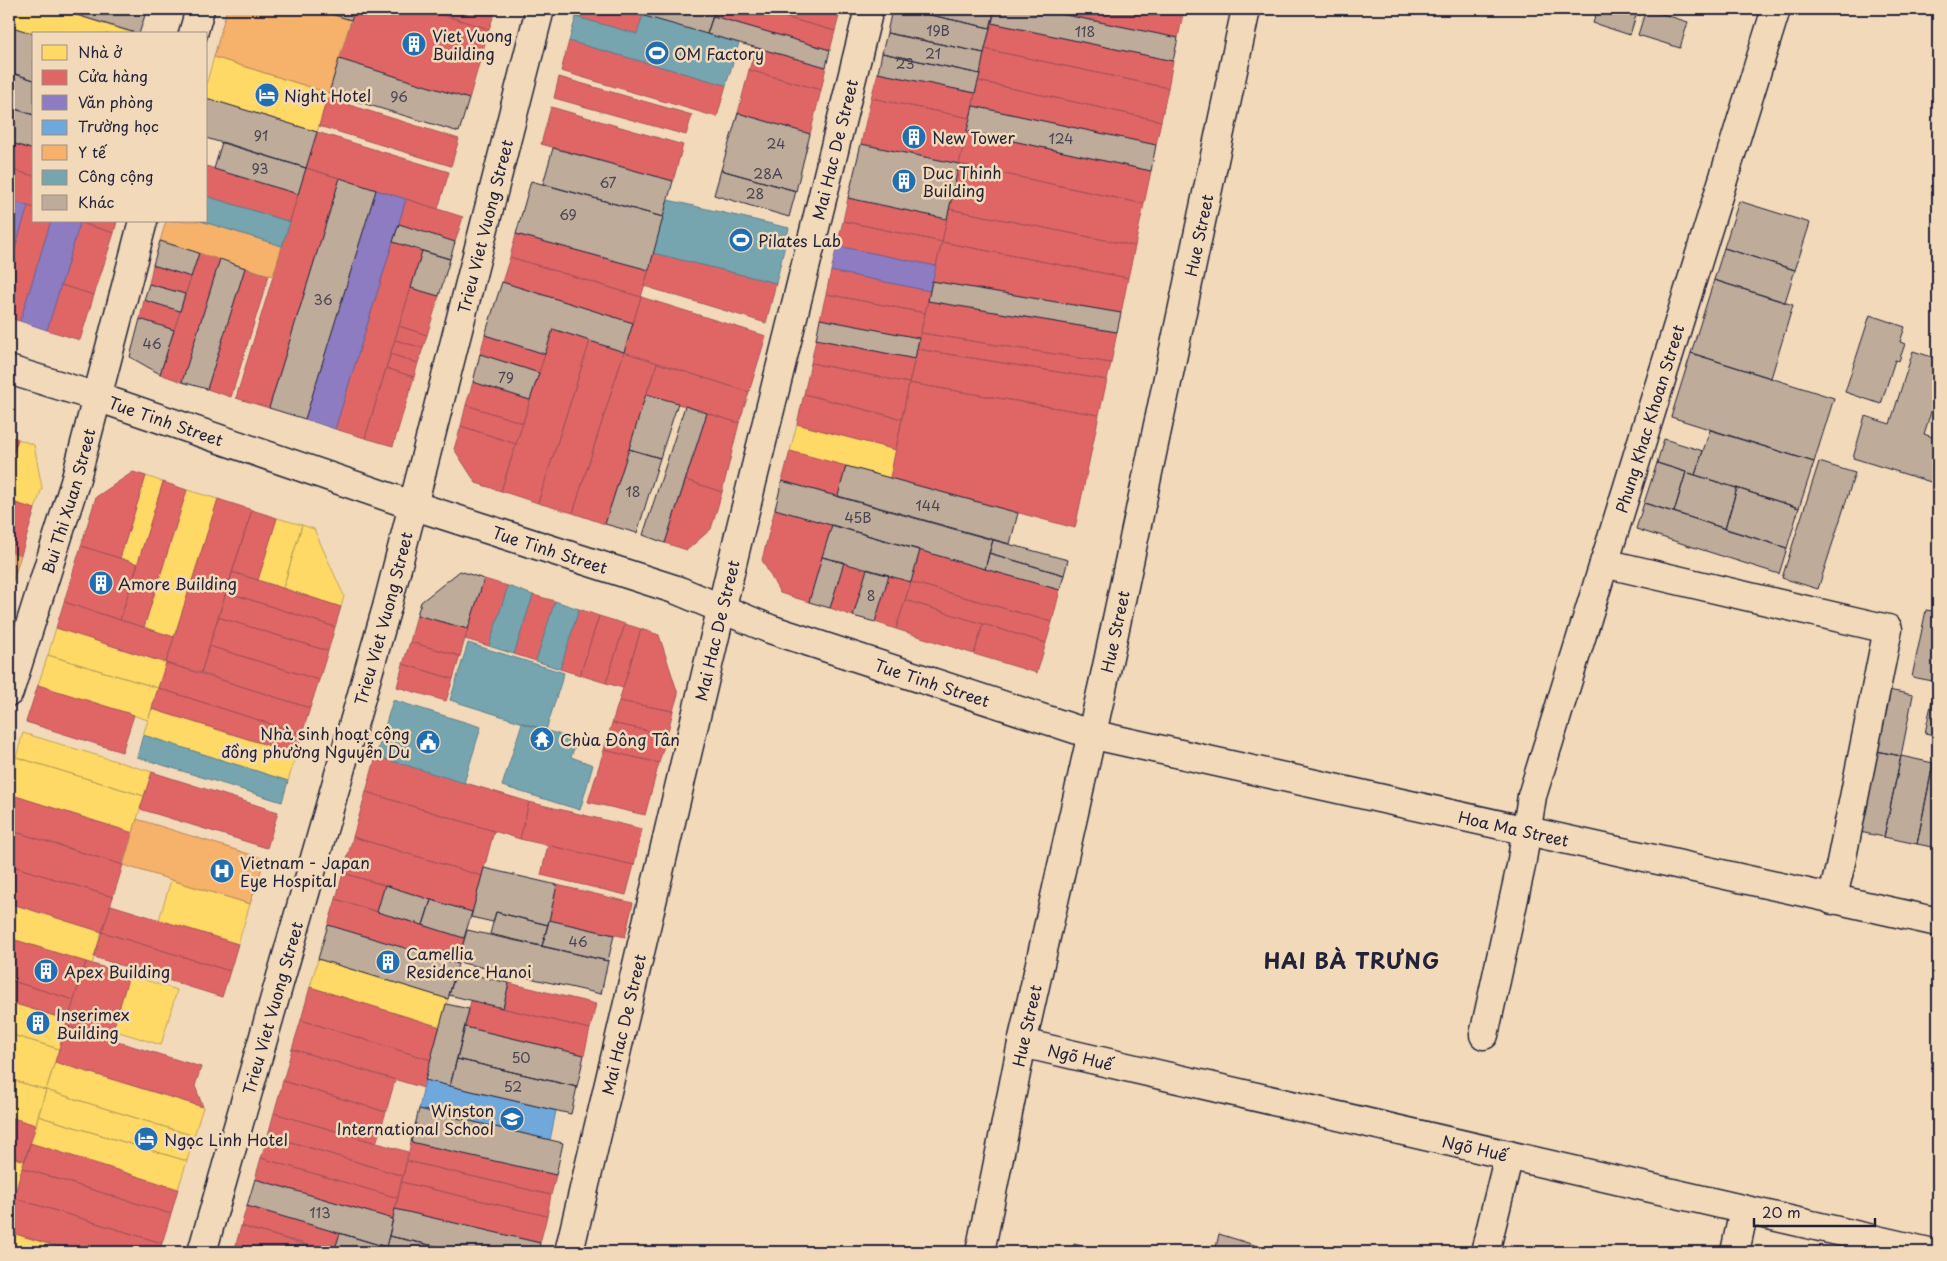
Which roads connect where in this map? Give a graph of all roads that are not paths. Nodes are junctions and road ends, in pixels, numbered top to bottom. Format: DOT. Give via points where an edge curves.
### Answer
graph roads {
  1 [pos="200,9"];
  2 [pos="540,9"];
  3 [pos="869,9"];
  4 [pos="1246,9"];
  5 [pos="1776,9"];
  6 [pos="194,32"];
  7 [pos="143,222"];
  8 [pos="9,370"];
  9 [pos="97,397"];
  10 [pos="412,505"];
  11 [pos="1604,563"];
  12 [pos="723,609"];
  13 [pos="9,692"];
  14 [pos="1090,734"];
  15 [pos="1526,830"];
  16 [pos="1832,900"];
  17 [pos="1938,922"];
  18 [pos="1484,1035"];
  19 [pos="1022,1042"];
  20 [pos="1509,1155"];
  21 [pos="1744,1210"];
  22 [pos="202,1252"];
  23 [pos="569,1252"];
  24 [pos="980,1252"];
  25 [pos="1485,1252"];
  26 [pos="1735,1252"];
  27 [pos="1929,1252"];
  1 -- 6 [label="street"];
  2 -- 10 [label="street, Trieu Viet Vuong Street"];
  3 -- 12 [label="street, Mai Hac De Street"];
  4 -- 14 [label="street, Hue Street"];
  5 -- 11 [label="street, Phung Khac Khoan Street"];
  7 -- 9 [label="street, Bui Thi Xuan Street"];
  8 -- 9 [label="street, Tue Tinh Street"];
  9 -- 10 [label="street, Tue Tinh Street"];
  9 -- 13 [label="street, Bui Thi Xuan Street" via="75,482"];
  10 -- 12 [label="street, Tue Tinh Street" via="677,590"];
  10 -- 22 [label="street, Trieu Viet Vuong Street" via="387,607"];
  11 -- 15 [label="street, Phung Khac Khoan Street" via="1532,796"];
  11 -- 16 [label="street" via="1888,630"];
  12 -- 14 [label="street, Tue Tinh Street" via="779,632"];
  12 -- 23 [label="street, Mai Hac De Street"];
  14 -- 15 [label="street, Hoa Ma Street"];
  14 -- 19 [label="street, Hue Street"];
  15 -- 16 [label="street, Hoa Ma Street"];
  15 -- 18 [label="street, Phung Khac Khoan Street"];
  16 -- 17 [label="street, Hoa Ma Street"];
  19 -- 20 [label="street, Ngõ Huế"];
  19 -- 24 [label="street, Hue Street"];
  20 -- 21 [label="street, Ngõ Huế"];
  20 -- 25 [label="street"];
  21 -- 26 [label="street"];
  21 -- 27 [label="street, Ngõ Huế"];
}
